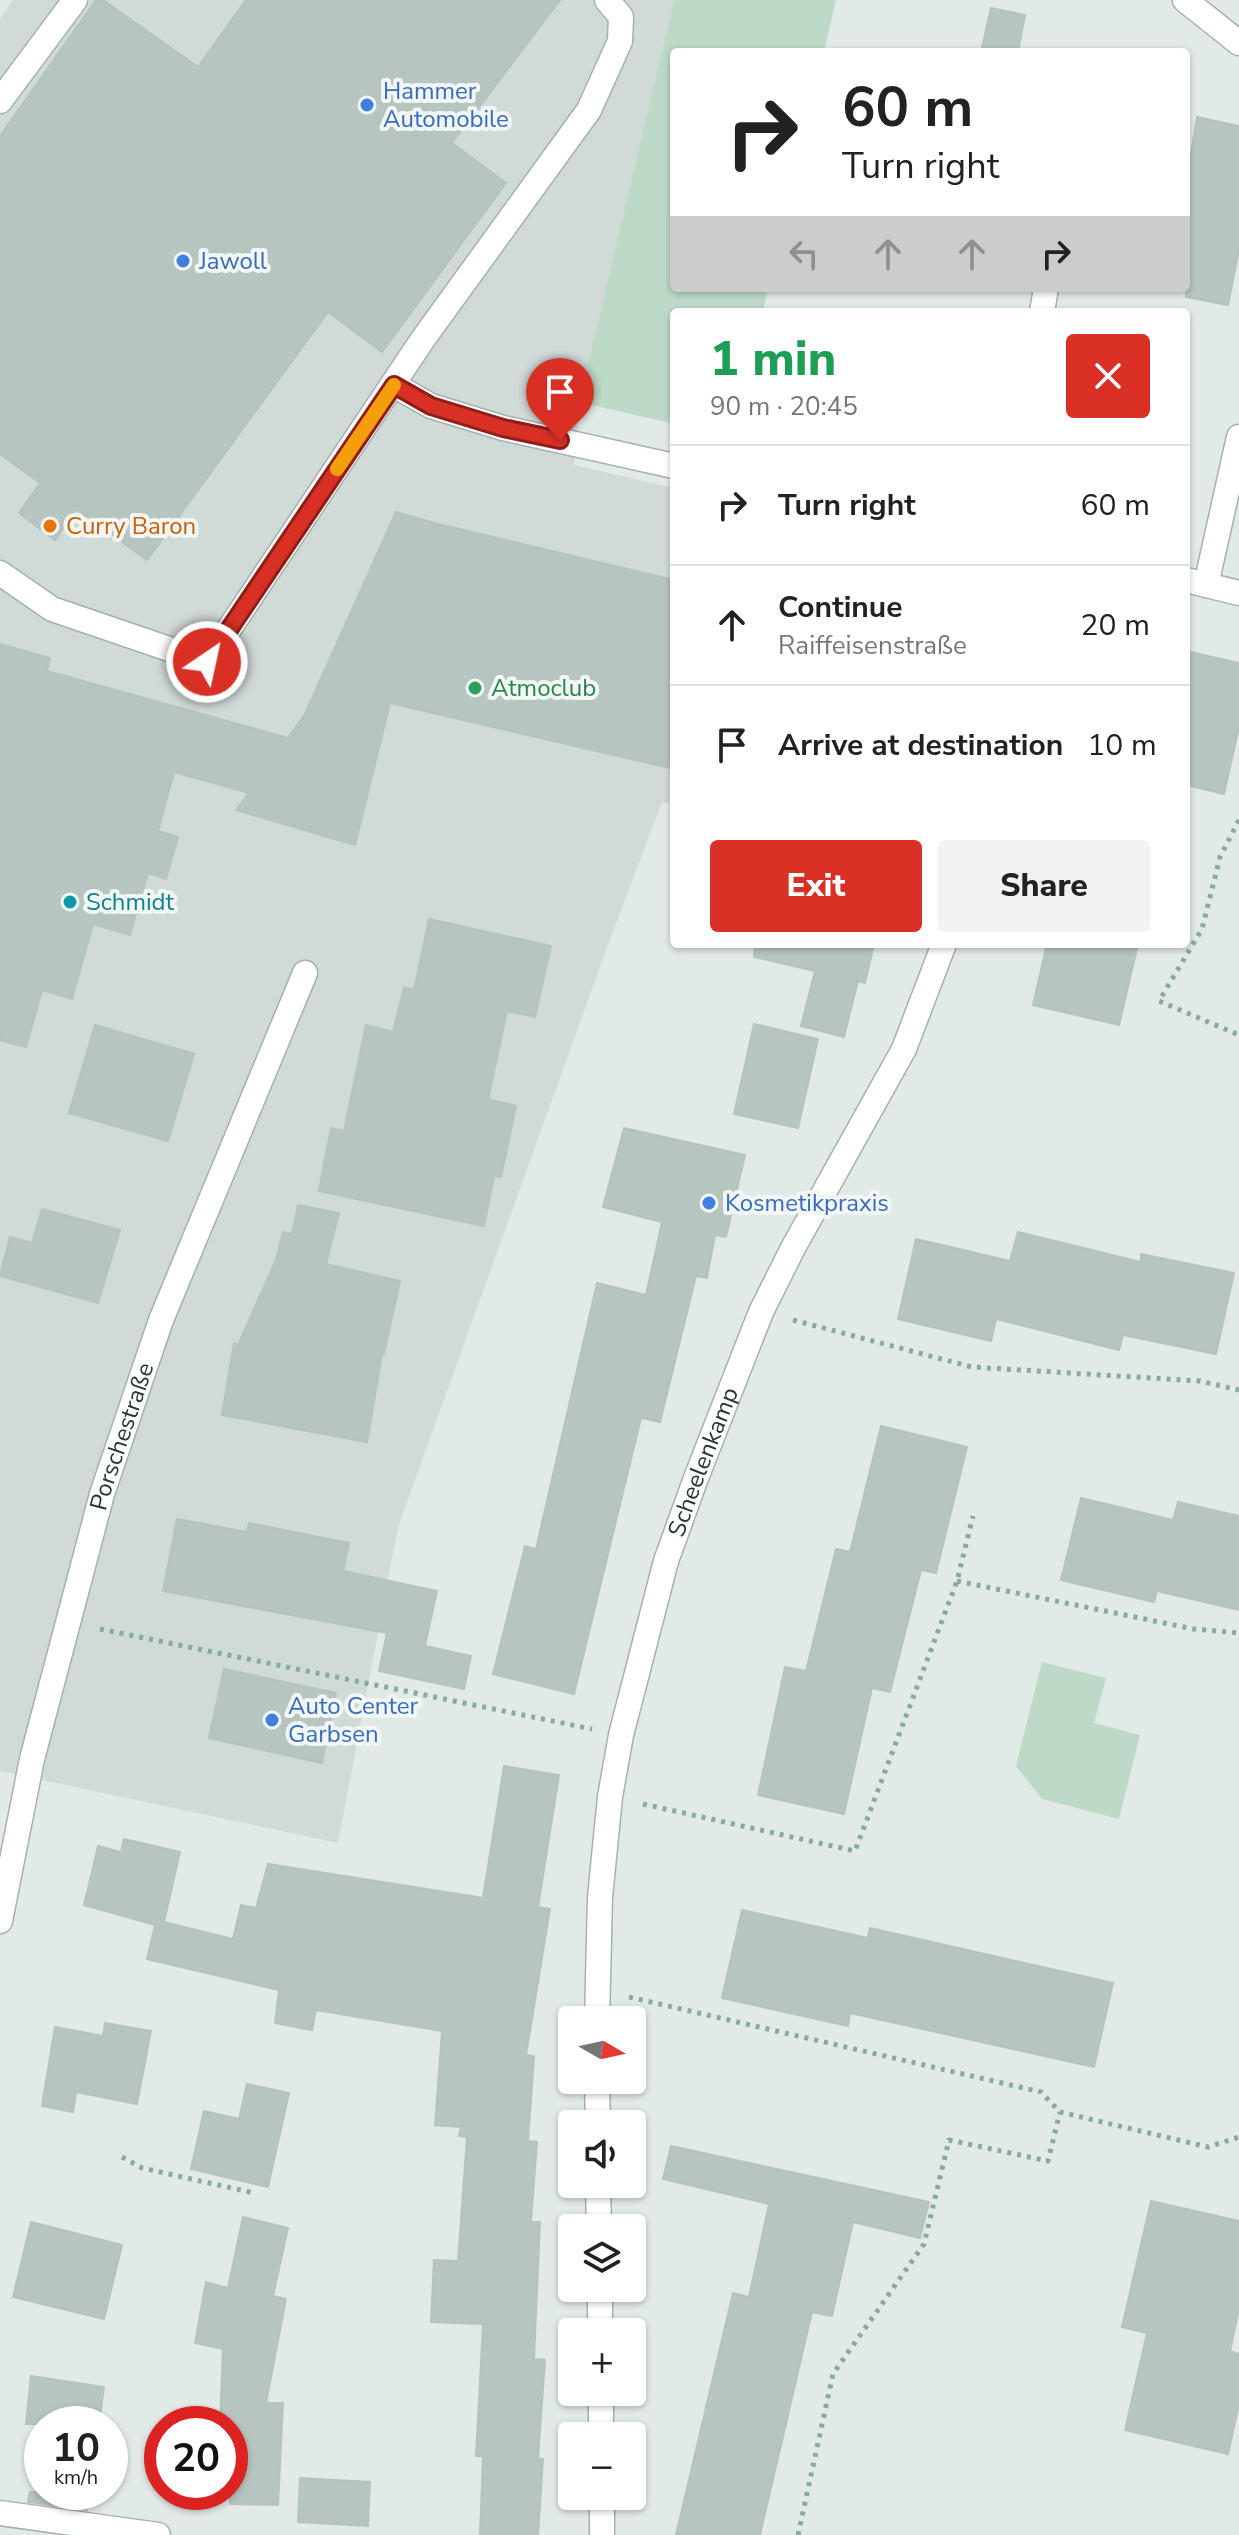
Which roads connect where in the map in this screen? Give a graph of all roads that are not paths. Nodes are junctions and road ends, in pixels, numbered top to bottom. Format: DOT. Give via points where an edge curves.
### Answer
graph roads {
  1 [pos="75,0"];
  2 [pos="607,0"];
  3 [pos="1185,0"];
  4 [pos="1239,43"];
  5 [pos="0,101"];
  6 [pos="394,385"];
  7 [pos="1239,437"];
  8 [pos="670,465"];
  9 [pos="0,573"];
  10 [pos="1196,582"];
  11 [pos="1239,593"];
  12 [pos="942,948"];
  13 [pos="305,973"];
  14 [pos="0,1921"];
  15 [pos="597,2006"];
  16 [pos="602,2510"];
  17 [pos="0,2513"];
  18 [pos="158,2535"];
  19 [pos="602,2535"];
  1 -- 5 [label="street"];
  2 -- 6 [label="street" via="621,17 620,41 589,110"];
  3 -- 4 [label="street"];
  6 -- 8 [label="street" via="431,406 503,428"];
  6 -- 9 [label="street" via="207,662 52,609"];
  7 -- 10 [label="street"];
  10 -- 11 [label="street"];
  12 -- 15 [label="street, Scheelenkamp" via="904,1049 761,1312 666,1561 610,1797"];
  13 -- 14 [label="street, Porschestraße" via="146,1361 102,1494 32,1759"];
  16 -- 19 [label="street"];
  17 -- 18 [label="street"];
}
